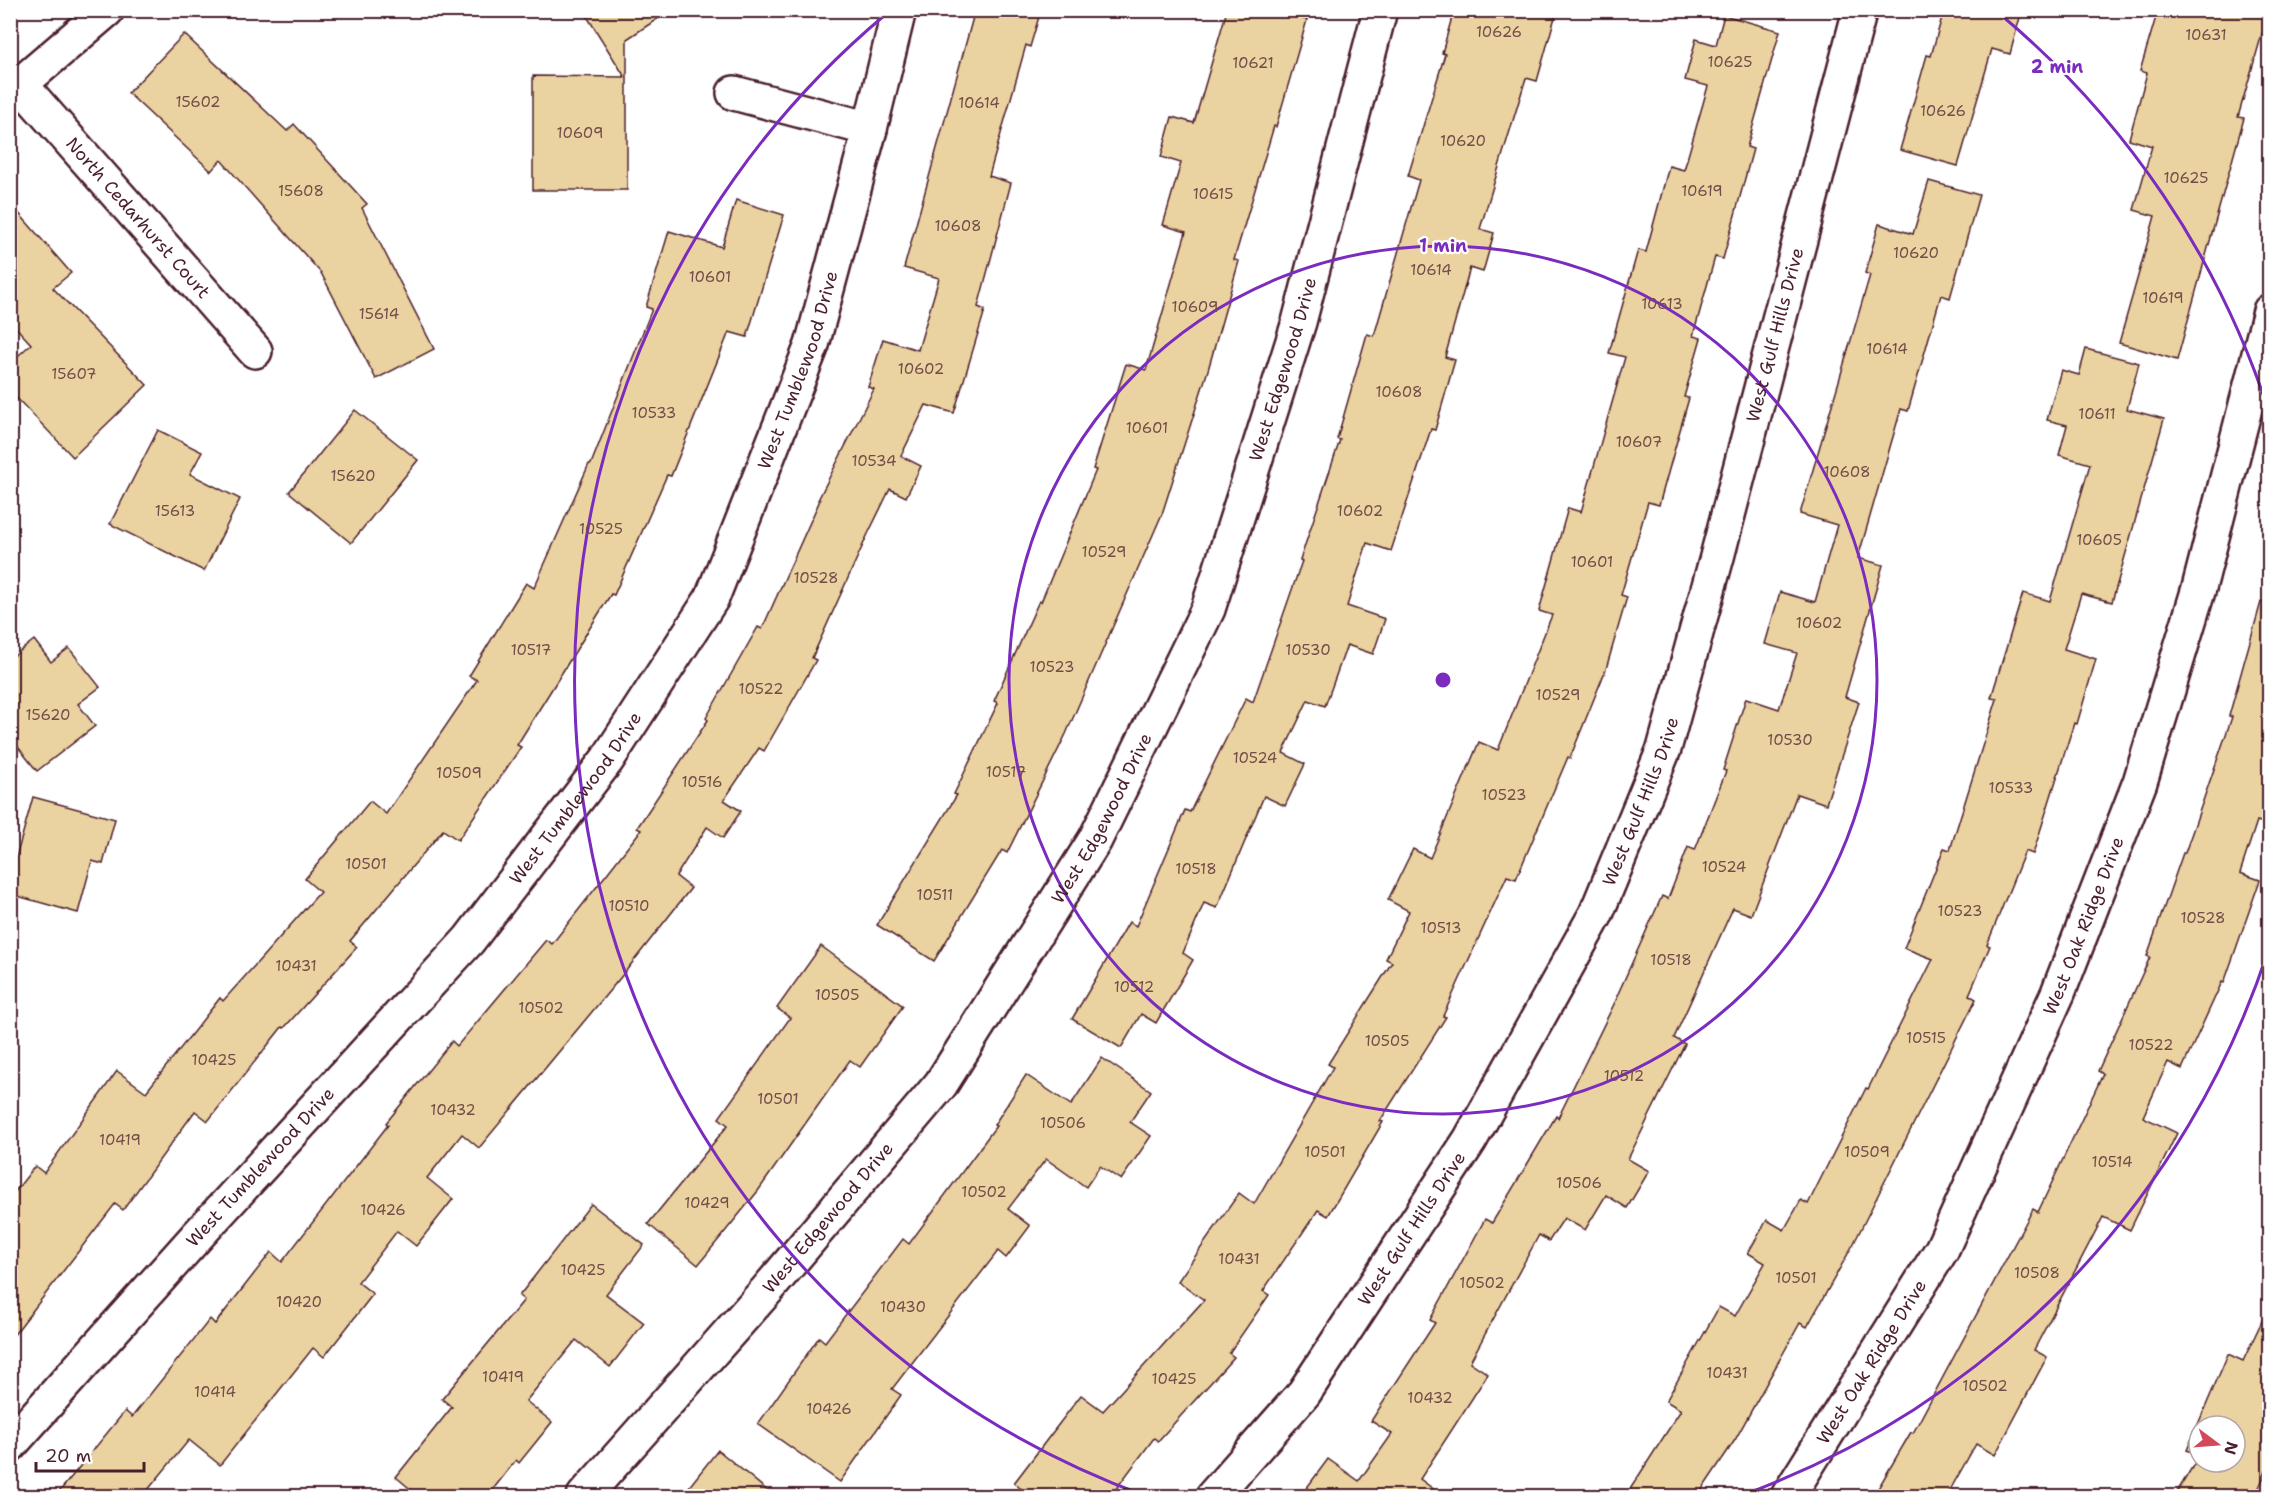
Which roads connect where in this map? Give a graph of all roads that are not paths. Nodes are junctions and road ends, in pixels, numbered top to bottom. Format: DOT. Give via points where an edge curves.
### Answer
graph roads {
  1 [pos="107,10"];
  2 [pos="899,10"];
  3 [pos="1380,10"];
  4 [pos="1860,10"];
  5 [pos="16,89"];
  6 [pos="734,93"];
  7 [pos="870,129"];
  8 [pos="2270,311"];
  9 [pos="255,351"];
  10 [pos="10,1445"];
  11 [pos="584,1497"];
  12 [pos="1213,1497"];
  13 [pos="1788,1497"];
  1 -- 5 [label="street"];
  2 -- 7 [label="street, West Tumblewood Drive"];
  3 -- 11 [label="street, West Edgewood Drive" via="1299,322 1208,609 1095,840 941,1084"];
  4 -- 12 [label="street, West Gulf Hills Drive" via="1664,748 1596,914 1470,1140 1304,1393"];
  5 -- 9 [label="street, North Cedarhurst Court"];
  6 -- 7 [label="street"];
  7 -- 10 [label="street, West Tumblewood Drive" via="812,345 712,598 607,760 469,940"];
  8 -- 13 [label="street, West Oak Ridge Drive" via="2199,588 2140,782 2058,993 1942,1249"];
}
